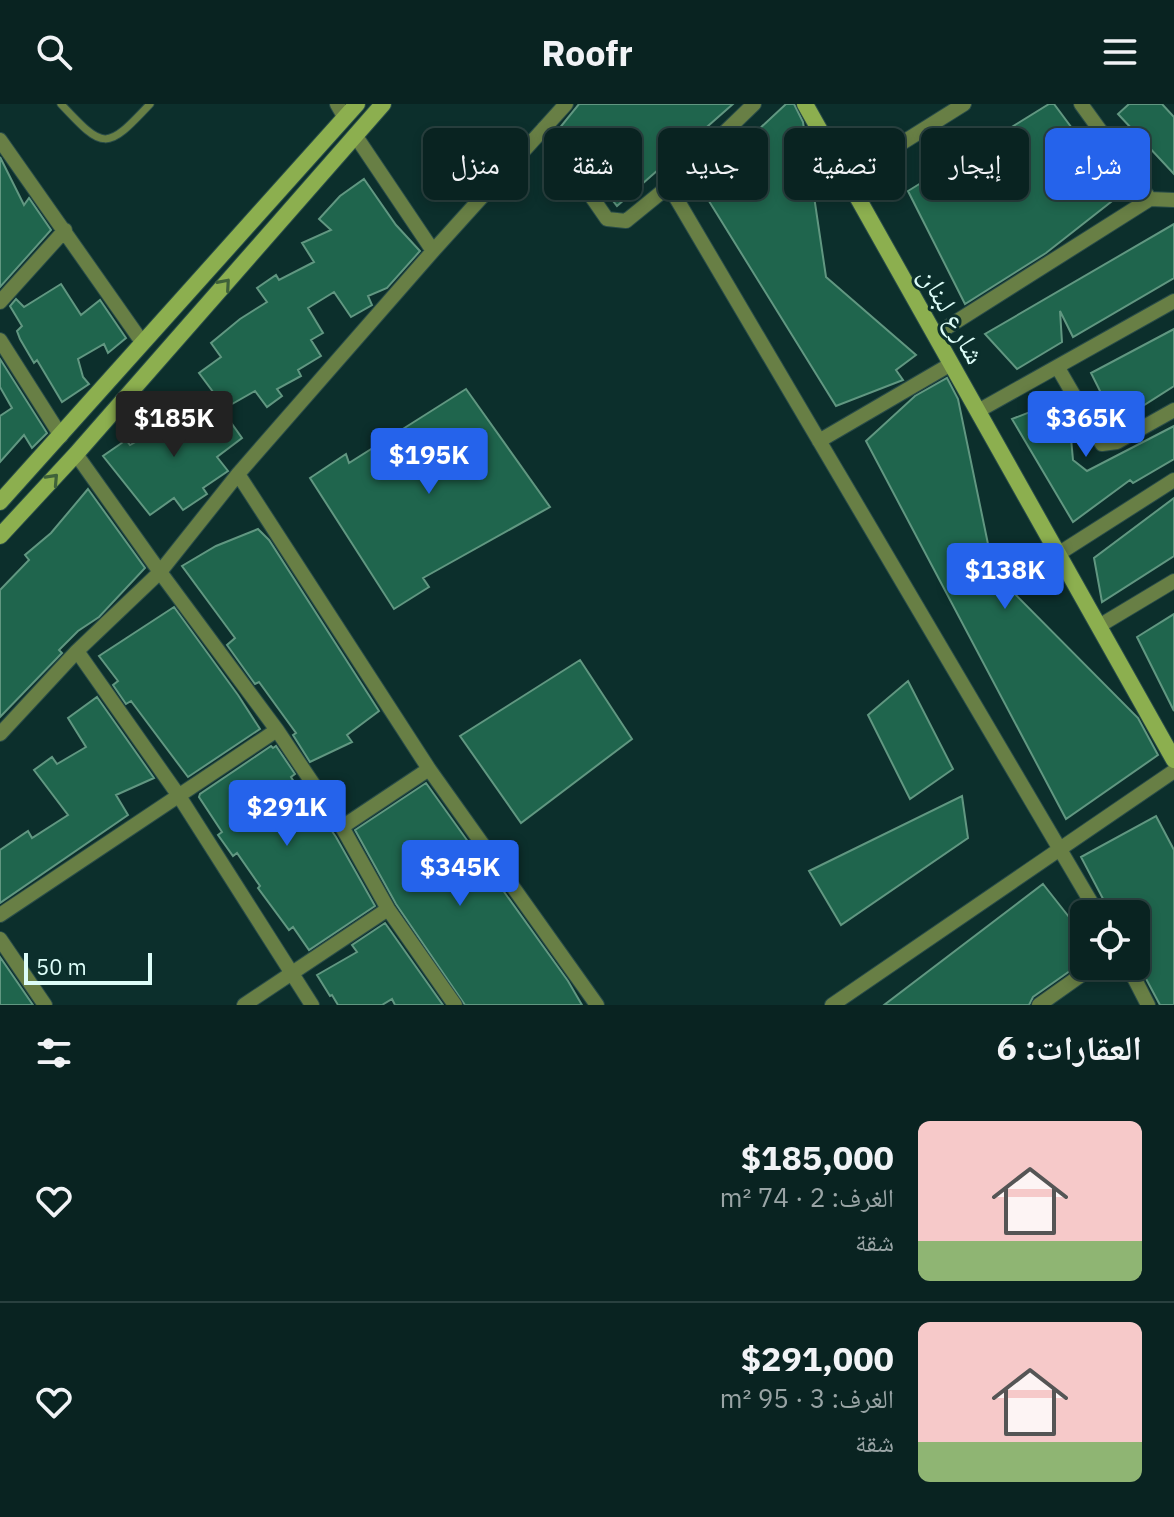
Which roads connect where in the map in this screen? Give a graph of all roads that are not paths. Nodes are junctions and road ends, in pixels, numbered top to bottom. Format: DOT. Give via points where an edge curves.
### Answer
graph roads {
  1 [pos="61,104"];
  2 [pos="150,104"];
  3 [pos="357,104"];
  4 [pos="383,104"];
  5 [pos="566,104"];
  6 [pos="754,104"];
  7 [pos="964,104"];
  8 [pos="1081,104"];
  9 [pos="809,106"];
  10 [pos="341,111"];
  11 [pos="544,128"];
  12 [pos="729,128"];
  13 [pos="820,128"];
  14 [pos="1098,128"];
  15 [pos="355,135"];
  16 [pos="0,140"];
  17 [pos="905,141"];
  18 [pos="658,195"];
  19 [pos="1150,199"];
  20 [pos="594,200"];
  21 [pos="677,200"];
  22 [pos="858,200"];
  23 [pos="1148,200"];
  24 [pos="1174,200"];
  25 [pos="65,230"];
  26 [pos="433,251"];
  27 [pos="1174,301"];
  28 [pos="0,302"];
  29 [pos="935,335"];
  30 [pos="0,340"];
  31 [pos="142,342"];
  32 [pos="951,364"];
  33 [pos="1058,368"];
  34 [pos="1174,410"];
  35 [pos="978,411"];
  36 [pos="61,436"];
  37 [pos="819,441"];
  38 [pos="76,454"];
  39 [pos="238,474"];
  40 [pos="1174,480"];
  41 [pos="0,502"];
  42 [pos="0,536"];
  43 [pos="1058,554"];
  44 [pos="160,572"];
  45 [pos="1174,581"];
  46 [pos="1099,626"];
  47 [pos="77,651"];
  48 [pos="277,730"];
  49 [pos="0,734"];
  50 [pos="1174,760"];
  51 [pos="429,769"];
  52 [pos="1174,771"];
  53 [pos="179,796"];
  54 [pos="342,827"];
  55 [pos="1059,850"];
  56 [pos="1089,900"];
  57 [pos="388,909"];
  58 [pos="0,915"];
  59 [pos="0,939"];
  60 [pos="291,974"];
  61 [pos="1074,980"];
  62 [pos="1135,980"];
  63 [pos="45,1005"];
  64 [pos="244,1005"];
  65 [pos="312,1005"];
  66 [pos="455,1005"];
  67 [pos="597,1005"];
  68 [pos="832,1005"];
  69 [pos="1039,1005"];
  70 [pos="1148,1005"];
  1 -- 2 [label="lane" via="100,141 113,140"];
  3 -- 10 [label="street"];
  4 -- 15 [label="street"];
  5 -- 11 [label="street"];
  6 -- 12 [label="street"];
  7 -- 17 [label="street"];
  8 -- 14 [label="street"];
  9 -- 13 [label="street, شارع لبنان"];
  10 -- 31 [label="street"];
  11 -- 26 [label="street"];
  15 -- 26 [label="street"];
  38 -- 15 [label="street, one-way"];
  16 -- 25 [label="street"];
  18 -- 20 [label="street" via="626,221 607,219"];
  19 -- 24 [label="street"];
  21 -- 37 [label="street"];
  22 -- 29 [label="street, شارع لبنان"];
  23 -- 29 [label="street"];
  25 -- 28 [label="street"];
  25 -- 31 [label="street"];
  26 -- 39 [label="street"];
  27 -- 33 [label="street"];
  29 -- 32 [label="street, شارع لبنان"];
  30 -- 36 [label="street"];
  31 -- 36 [label="street"];
  32 -- 35 [label="street, شارع لبنان"];
  32 -- 37 [label="street"];
  33 -- 34 [label="street" via="1102,444 1117,442"];
  33 -- 35 [label="street"];
  35 -- 43 [label="street, شارع لبنان"];
  36 -- 41 [label="street"];
  37 -- 55 [label="street"];
  42 -- 38 [label="street, one-way"];
  38 -- 44 [label="street"];
  39 -- 44 [label="street"];
  39 -- 51 [label="street"];
  40 -- 43 [label="street"];
  43 -- 46 [label="street, شارع لبنان"];
  44 -- 47 [label="street"];
  44 -- 48 [label="street"];
  45 -- 46 [label="street"];
  46 -- 50 [label="street, شارع لبنان"];
  47 -- 49 [label="street"];
  47 -- 53 [label="street"];
  48 -- 53 [label="street"];
  48 -- 54 [label="street"];
  51 -- 54 [label="street"];
  51 -- 67 [label="street"];
  52 -- 55 [label="street"];
  53 -- 58 [label="street"];
  53 -- 60 [label="street"];
  54 -- 57 [label="street"];
  55 -- 56 [label="street"];
  55 -- 68 [label="street"];
  57 -- 60 [label="street"];
  57 -- 66 [label="street"];
  59 -- 63 [label="street"];
  60 -- 64 [label="street"];
  60 -- 65 [label="street"];
  61 -- 69 [label="street"];
  62 -- 70 [label="street"];
}
